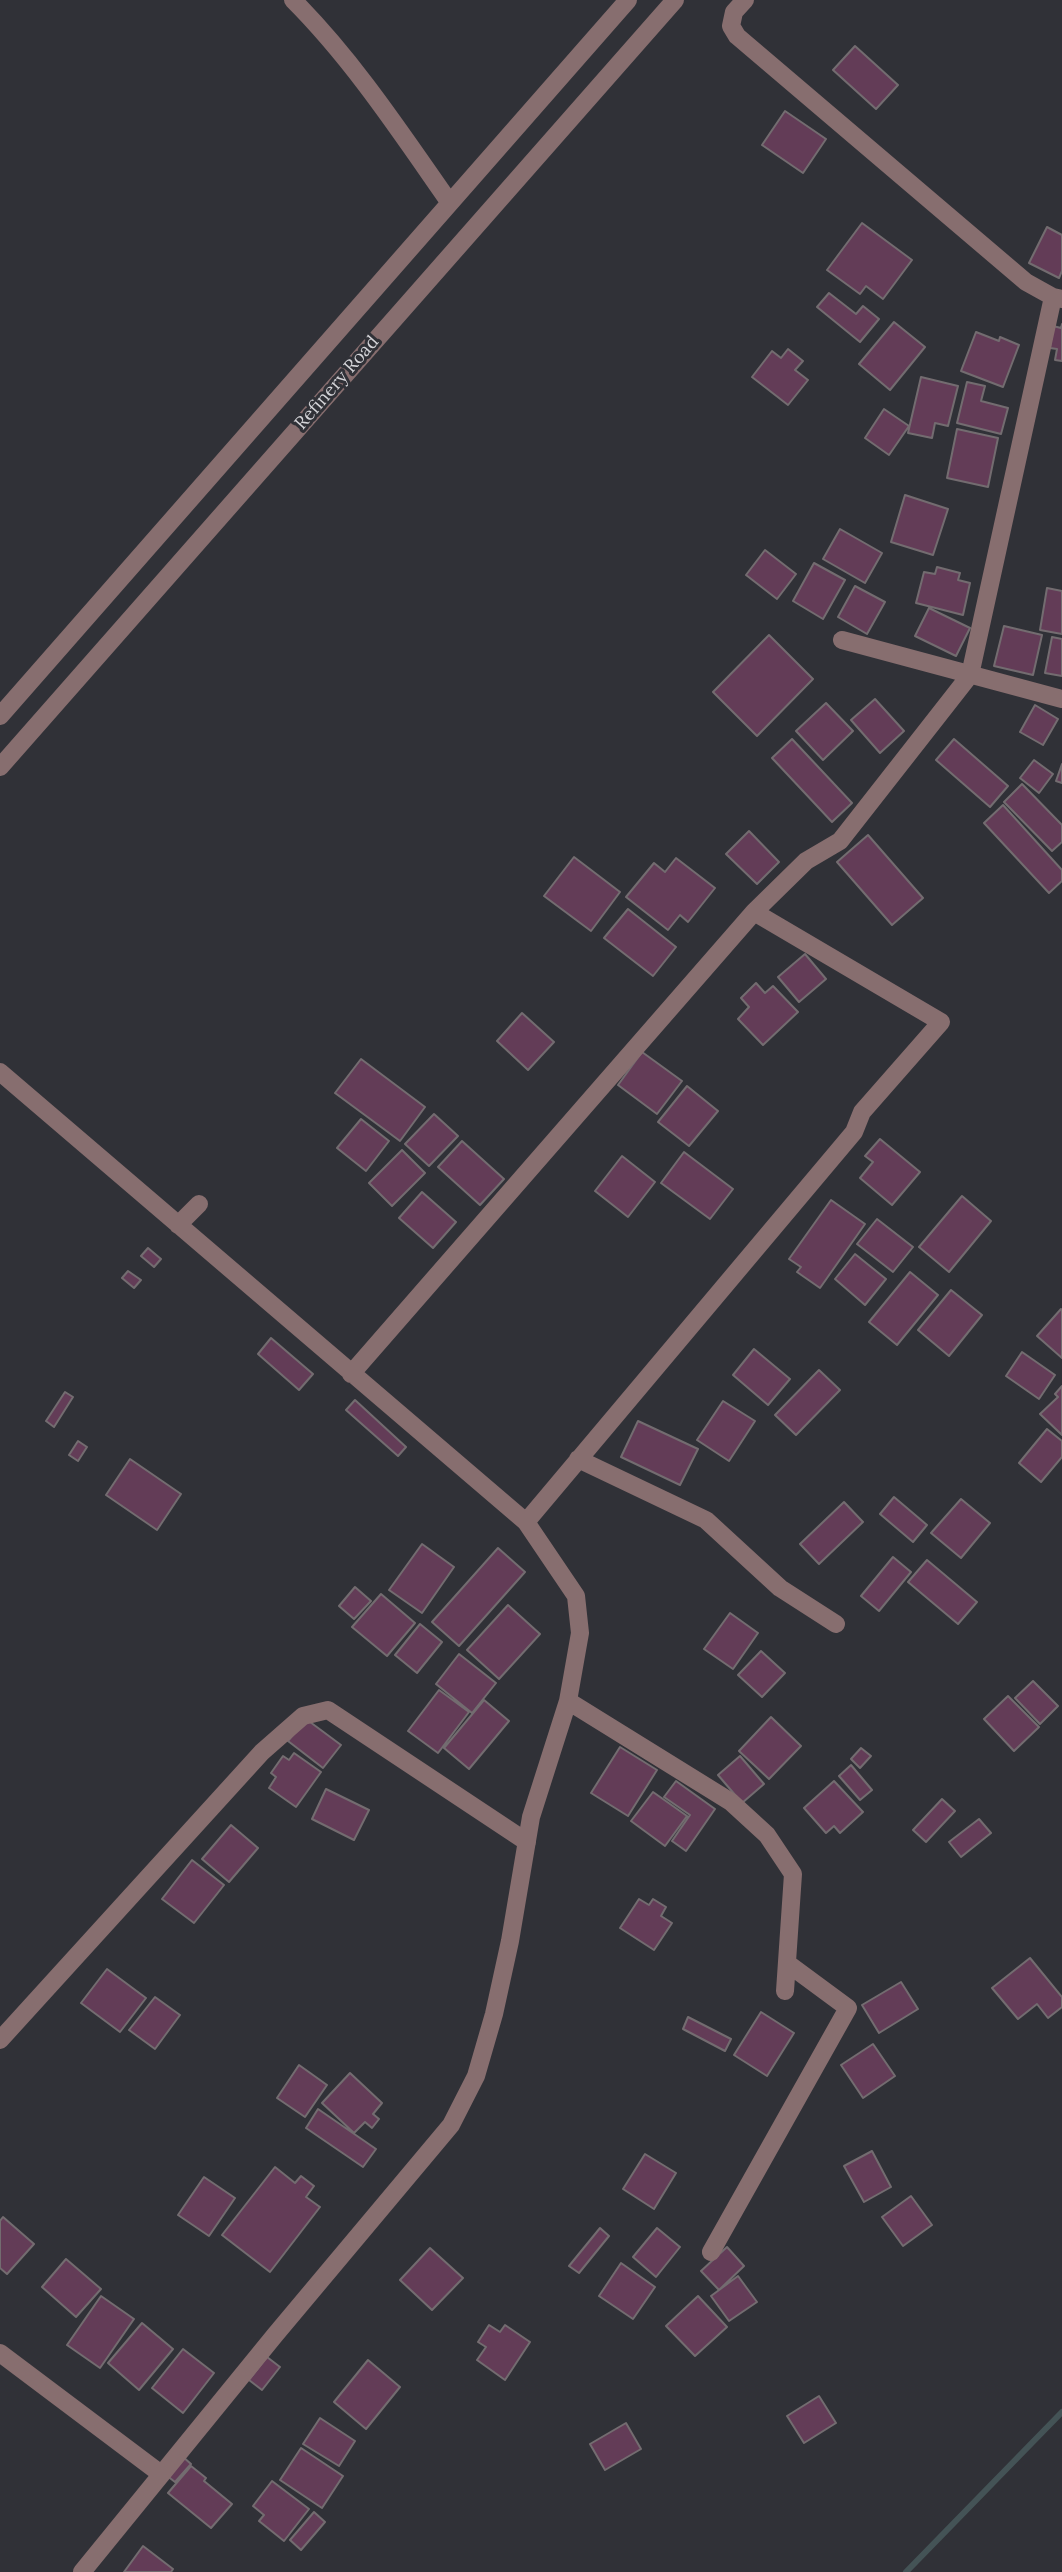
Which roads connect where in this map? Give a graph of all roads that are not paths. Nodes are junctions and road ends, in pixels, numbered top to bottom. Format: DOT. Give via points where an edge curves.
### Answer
graph roads {
  1 [pos="293,0"];
  2 [pos="628,0"];
  3 [pos="675,0"];
  4 [pos="745,0"];
  5 [pos="450,203"];
  6 [pos="1058,298"];
  7 [pos="842,640"];
  8 [pos="970,675"];
  9 [pos="1062,699"];
  10 [pos="0,716"];
  11 [pos="0,767"];
  12 [pos="754,912"];
  13 [pos="0,1072"];
  14 [pos="199,1204"];
  15 [pos="178,1225"];
  16 [pos="351,1374"];
  17 [pos="578,1459"];
  18 [pos="526,1522"];
  19 [pos="836,1623"];
  20 [pos="568,1701"];
  21 [pos="527,1842"];
  22 [pos="787,1963"];
  23 [pos="785,1991"];
  24 [pos="0,2040"];
  25 [pos="711,2252"];
  26 [pos="0,2353"];
  27 [pos="161,2474"];
  28 [pos="82,2572"];
  1 -- 5 [label="street" via="386,112"];
  2 -- 5 [label="street, Refinery Road"];
  3 -- 11 [label="street, Refinery Road"];
  4 -- 6 [label="street" via="734,12 731,26 737,36 1026,282"];
  5 -- 10 [label="street, Refinery Road"];
  6 -- 8 [label="street"];
  7 -- 8 [label="street"];
  8 -- 9 [label="street"];
  8 -- 12 [label="street" via="840,841 806,861"];
  12 -- 16 [label="street"];
  12 -- 17 [label="street" via="941,1022"];
  13 -- 15 [label="street"];
  14 -- 15 [label="street"];
  15 -- 16 [label="street"];
  16 -- 18 [label="street"];
  17 -- 18 [label="street"];
  17 -- 19 [label="street" via="706,1520 780,1588"];
  18 -- 20 [label="street" via="576,1595 580,1633"];
  20 -- 21 [label="street"];
  20 -- 22 [label="street" via="731,1802 768,1835 793,1874"];
  21 -- 24 [label="street" via="328,1710 303,1716 261,1752"];
  21 -- 27 [label="street" via="495,2014 476,2076 451,2125"];
  22 -- 23 [label="street"];
  22 -- 25 [label="street" via="848,2008"];
  26 -- 27 [label="street"];
  27 -- 28 [label="street"];
}
